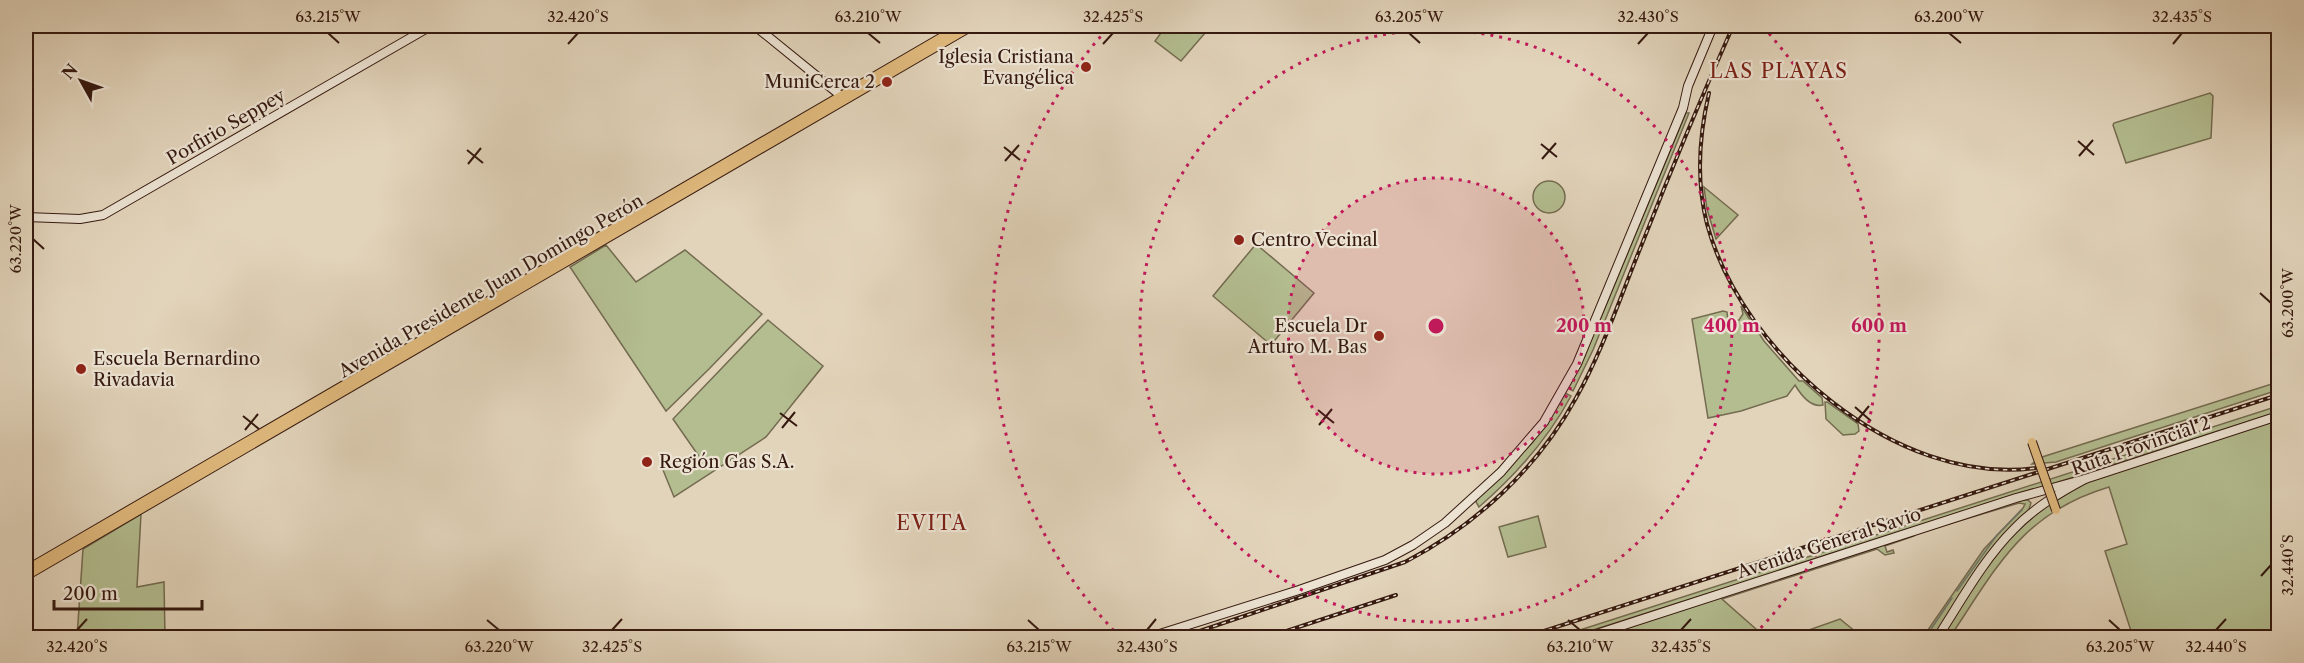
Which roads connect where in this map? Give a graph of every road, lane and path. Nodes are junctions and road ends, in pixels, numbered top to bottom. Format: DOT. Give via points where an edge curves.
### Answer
graph roads {
  1 [pos="431,26"];
  2 [pos="755,26"];
  3 [pos="961,26"];
  4 [pos="972,26"];
  5 [pos="1713,26"];
  6 [pos="840,95"];
  7 [pos="26,217"];
  8 [pos="2278,416"];
  9 [pos="2032,442"];
  10 [pos="2085,478"];
  11 [pos="2023,496"];
  12 [pos="2056,510"];
  13 [pos="2034,511"];
  14 [pos="26,570"];
  15 [pos="26,576"];
  16 [pos="1147,638"];
  17 [pos="1584,638"];
  18 [pos="1937,638"];
  1 -- 7 [label="main road, Porfirio Seppey" via="103,215 80,219"];
  2 -- 6 [label="main road"];
  3 -- 6 [label="main road, Avenida Presidente Juan Domingo Perón"];
  4 -- 15 [label="main road, Avenida Presidente Juan Domingo Perón"];
  5 -- 16 [label="main road" via="1577,364 1544,422 1501,472 1445,523 1385,560"];
  6 -- 14 [label="main road, Avenida Presidente Juan Domingo Perón"];
  8 -- 10 [label="main road, Ruta Provincial 2"];
  9 -- 12 [label="main road, bridge"];
  10 -- 11 [label="main road, Avenida General Savio"];
  10 -- 13 [label="main road, Ruta Provincial 2"];
  11 -- 13 [label="main road" via="2034,500"];
  11 -- 17 [label="main road, Avenida General Savio"];
  13 -- 18 [label="main road, Ruta Provincial 2" via="1994,553"];
}
